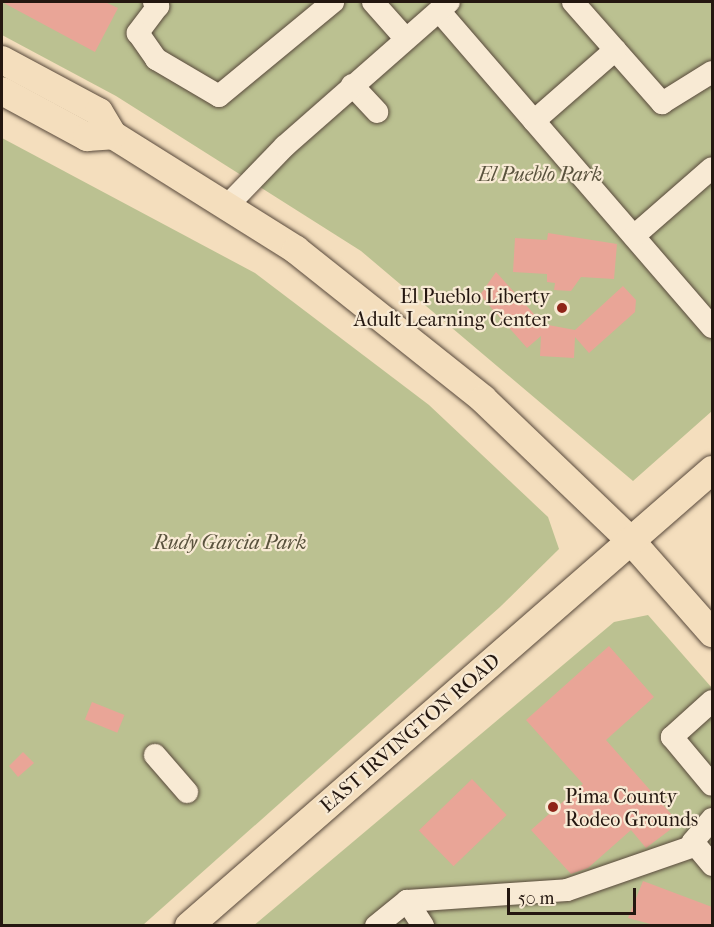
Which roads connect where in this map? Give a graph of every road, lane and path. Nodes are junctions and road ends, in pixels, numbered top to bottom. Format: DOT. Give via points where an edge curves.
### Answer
graph roads {
  1 [pos="154,2"];
  2 [pos="333,2"];
  3 [pos="373,2"];
  4 [pos="573,2"];
  5 [pos="445,7"];
  6 [pos="405,38"];
  7 [pos="615,50"];
  8 [pos="2,60"];
  9 [pos="712,72"];
  10 [pos="352,85"];
  11 [pos="2,91"];
  12 [pos="377,112"];
  13 [pos="534,121"];
  14 [pos="113,135"];
  15 [pos="712,168"];
  16 [pos="227,206"];
  17 [pos="634,236"];
  18 [pos="712,327"];
  19 [pos="712,470"];
  20 [pos="631,541"];
  21 [pos="712,633"];
  22 [pos="712,701"];
  23 [pos="155,755"];
  24 [pos="712,785"];
  25 [pos="187,792"];
  26 [pos="712,819"];
  27 [pos="694,846"];
  28 [pos="712,865"];
  29 [pos="407,901"];
  30 [pos="189,926"];
  31 [pos="376,926"];
  32 [pos="423,926"];
  1 -- 2 [label="lane" via="158,6 138,33 150,50 219,96"];
  3 -- 6 [label="lane"];
  4 -- 7 [label="lane"];
  5 -- 6 [label="lane"];
  5 -- 13 [label="lane"];
  6 -- 10 [label="lane"];
  7 -- 9 [label="lane" via="662,103"];
  7 -- 13 [label="lane"];
  8 -- 14 [label="main road" via="99,112"];
  10 -- 12 [label="lane"];
  10 -- 16 [label="lane"];
  11 -- 14 [label="main road" via="87,136"];
  13 -- 17 [label="lane"];
  14 -- 16 [label="main road"];
  15 -- 17 [label="lane"];
  16 -- 20 [label="main road" via="296,250 483,399"];
  17 -- 18 [label="lane"];
  19 -- 20 [label="main road, EAST IRVINGTON ROAD"];
  20 -- 21 [label="main road"];
  20 -- 30 [label="main road, EAST IRVINGTON ROAD"];
  22 -- 24 [label="lane" via="672,737"];
  23 -- 25 [label="lane"];
  26 -- 27 [label="lane" via="694,839"];
  27 -- 28 [label="lane"];
  27 -- 29 [label="lane" via="567,890"];
  29 -- 31 [label="lane"];
  29 -- 32 [label="lane"];
}
